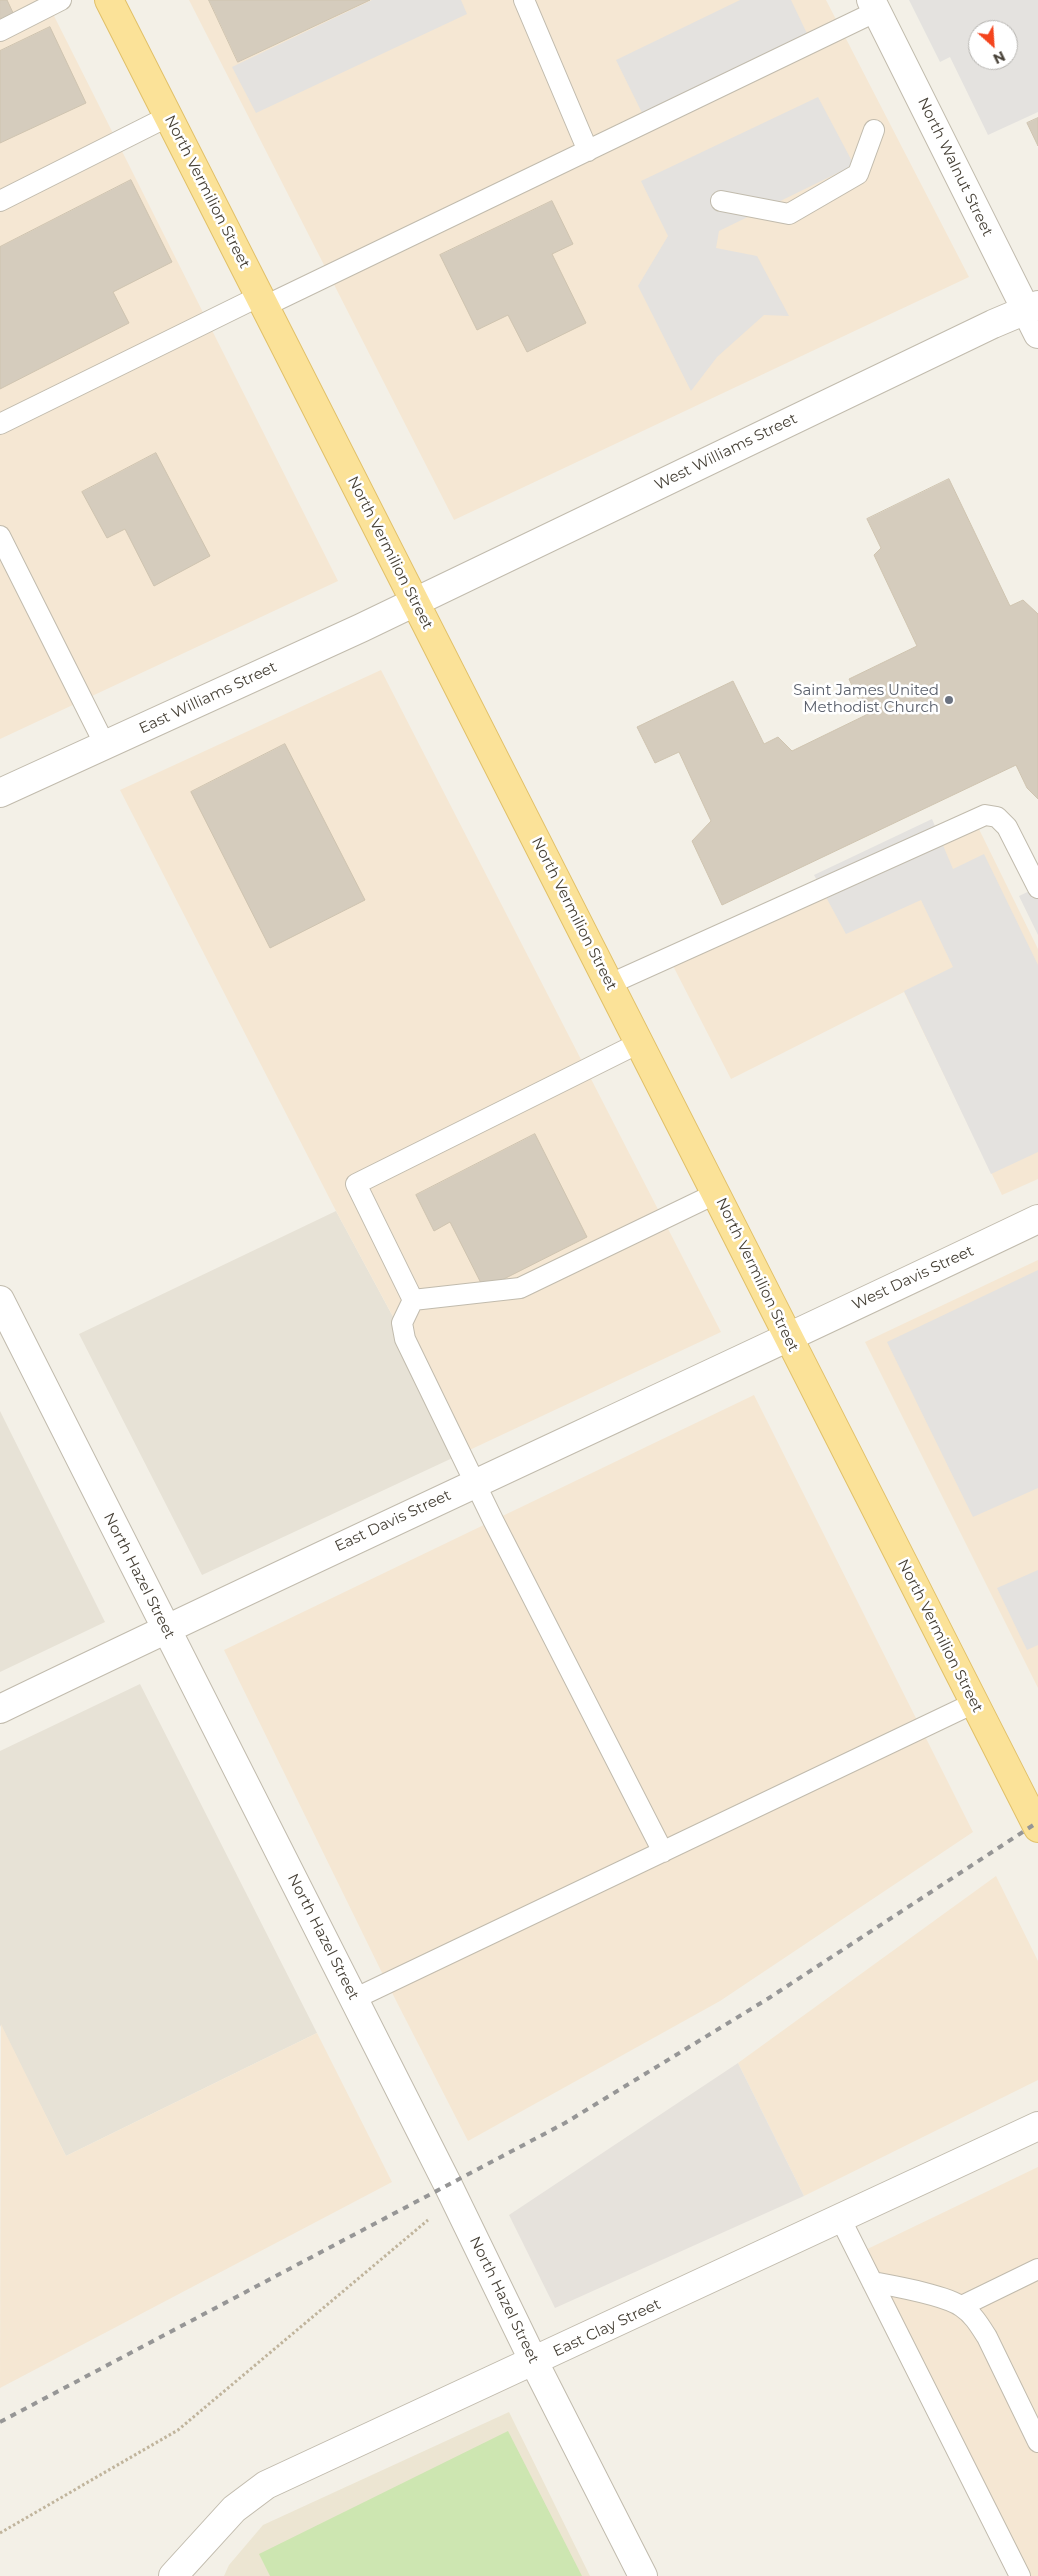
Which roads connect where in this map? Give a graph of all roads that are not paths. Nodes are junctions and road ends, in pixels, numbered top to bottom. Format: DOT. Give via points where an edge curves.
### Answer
graph roads {
  1 [pos="61,0"];
  2 [pos="110,0"];
  3 [pos="524,0"];
  4 [pos="874,6"];
  5 [pos="0,30"];
  6 [pos="169,116"];
  7 [pos="874,130"];
  8 [pos="588,152"];
  9 [pos="0,201"];
  10 [pos="721,201"];
  11 [pos="262,301"];
  12 [pos="1034,317"];
  13 [pos="0,424"];
  14 [pos="0,536"];
  15 [pos="414,601"];
  16 [pos="105,745"];
  17 [pos="0,793"];
  18 [pos="1038,888"];
  19 [pos="610,984"];
  20 [pos="639,1043"];
  21 [pos="717,1193"];
  22 [pos="1038,1218"];
  23 [pos="0,1300"];
  24 [pos="413,1300"];
  25 [pos="788,1338"];
  26 [pos="474,1482"];
  27 [pos="166,1629"];
  28 [pos="974,1703"];
  29 [pos="0,1709"];
  30 [pos="1038,1828"];
  31 [pos="663,1852"];
  32 [pos="354,1999"];
  33 [pos="1038,2126"];
  34 [pos="840,2218"];
  35 [pos="1038,2269"];
  36 [pos="872,2282"];
  37 [pos="962,2306"];
  38 [pos="534,2362"];
  39 [pos="1038,2442"];
  40 [pos="173,2576"];
  41 [pos="642,2576"];
  42 [pos="1020,2576"];
  1 -- 5 [label="lane"];
  2 -- 6 [label="main road, North Vermilion Street"];
  3 -- 8 [label="lane"];
  4 -- 8 [label="lane"];
  4 -- 12 [label="street, North Walnut Street"];
  6 -- 9 [label="lane"];
  6 -- 11 [label="main road, North Vermilion Street"];
  7 -- 10 [label="lane" via="858,174 789,214"];
  8 -- 11 [label="lane"];
  11 -- 13 [label="lane"];
  11 -- 15 [label="main road, North Vermilion Street"];
  12 -- 15 [label="street, West Williams Street" via="993,324"];
  14 -- 16 [label="lane"];
  15 -- 16 [label="street, East Williams Street"];
  15 -- 19 [label="main road, North Vermilion Street"];
  16 -- 17 [label="street, East Williams Street"];
  18 -- 19 [label="lane" via="1007,827 997,817 985,814"];
  19 -- 20 [label="main road, North Vermilion Street"];
  20 -- 21 [label="main road, North Vermilion Street"];
  20 -- 24 [label="lane" via="356,1184"];
  21 -- 24 [label="lane" via="520,1288"];
  21 -- 25 [label="main road, North Vermilion Street"];
  22 -- 25 [label="street, West Davis Street"];
  23 -- 27 [label="street, North Hazel Street"];
  24 -- 26 [label="lane" via="402,1322 405,1339"];
  25 -- 26 [label="street, East Davis Street"];
  25 -- 28 [label="main road, North Vermilion Street"];
  26 -- 27 [label="street, East Davis Street"];
  26 -- 31 [label="lane"];
  27 -- 29 [label="street, East Davis Street"];
  27 -- 32 [label="street, North Hazel Street"];
  28 -- 30 [label="main road, North Vermilion Street"];
  28 -- 31 [label="lane"];
  31 -- 32 [label="lane"];
  32 -- 38 [label="street, North Hazel Street"];
  33 -- 34 [label="street, East Clay Street"];
  34 -- 36 [label="lane"];
  34 -- 38 [label="street, East Clay Street"];
  35 -- 37 [label="lane"];
  36 -- 37 [label="lane" via="917,2291"];
  36 -- 42 [label="lane"];
  37 -- 39 [label="lane" via="987,2337"];
  38 -- 40 [label="street, East Clay Street" via="266,2485 234,2509"];
  38 -- 41 [label="street, North Hazel Street"];
}
